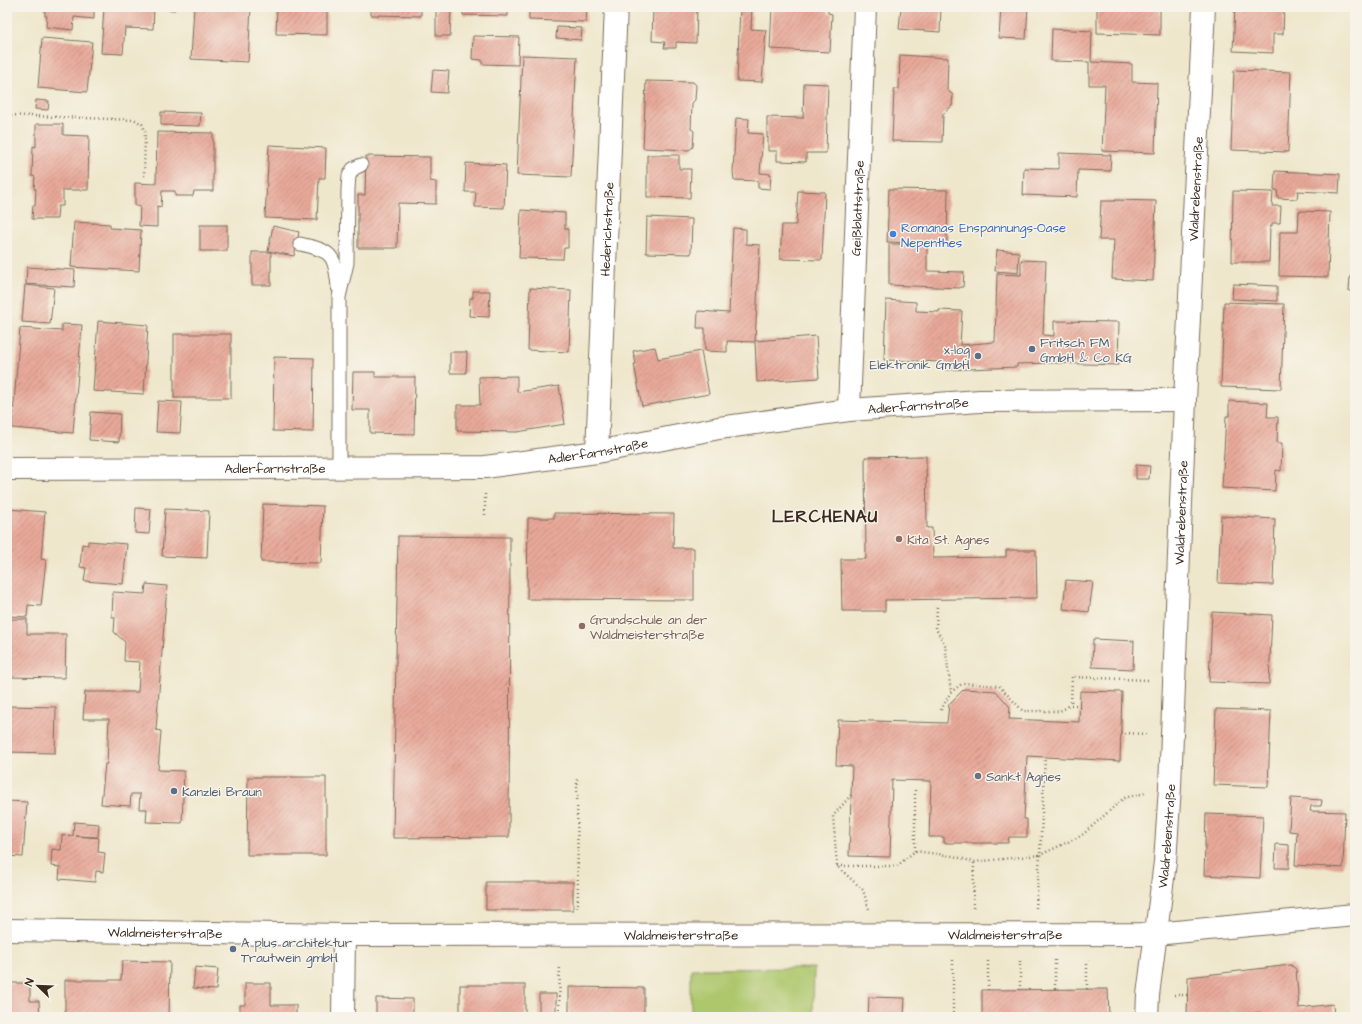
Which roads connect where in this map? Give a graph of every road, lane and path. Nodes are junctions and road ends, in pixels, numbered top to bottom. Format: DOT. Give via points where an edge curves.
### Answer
graph roads {
  1 [pos="616,7"];
  2 [pos="865,7"];
  3 [pos="1204,7"];
  4 [pos="7,115"];
  5 [pos="361,165"];
  6 [pos="144,178"];
  7 [pos="300,244"];
  8 [pos="339,297"];
  9 [pos="1185,400"];
  10 [pos="849,410"];
  11 [pos="597,452"];
  12 [pos="339,469"];
  13 [pos="7,470"];
  14 [pos="485,493"];
  15 [pos="486,515"];
  16 [pos="937,606"];
  17 [pos="1123,679"];
  18 [pos="951,692"];
  19 [pos="1071,705"];
  20 [pos="1080,705"];
  21 [pos="941,710"];
  22 [pos="1045,757"];
  23 [pos="577,779"];
  24 [pos="1170,787"];
  25 [pos="915,790"];
  26 [pos="850,794"];
  27 [pos="915,850"];
  28 [pos="1040,855"];
  29 [pos="974,862"];
  30 [pos="837,866"];
  31 [pos="578,910"];
  32 [pos="871,914"];
  33 [pos="1355,915"];
  34 [pos="7,930"];
  35 [pos="963,934"];
  36 [pos="1035,934"];
  37 [pos="1155,934"];
  38 [pos="344,935"];
  39 [pos="560,935"];
  40 [pos="343,1017"];
  41 [pos="559,1017"];
  42 [pos="953,1017"];
  43 [pos="1147,1017"];
  1 -- 11 [label="street, Hederichstraße"];
  2 -- 10 [label="street, Geißblattstraße"];
  3 -- 9 [label="street, Waldrebenstraße"];
  4 -- 6 [label="path" via="135,120 142,124 145,131"];
  5 -- 8 [label="lane" via="349,176 347,263"];
  7 -- 8 [label="lane" via="317,248 329,254 334,260"];
  8 -- 12 [label="lane"];
  9 -- 10 [label="street, Adlerfarnstraße" via="980,401"];
  9 -- 24 [label="street, Waldrebenstraße"];
  10 -- 11 [label="street, Adlerfarnstraße" via="719,428"];
  11 -- 12 [label="street, Adlerfarnstraße" via="485,467"];
  12 -- 13 [label="street, Adlerfarnstraße"];
  14 -- 15 [label="path"];
  16 -- 18 [label="path" via="936,629 945,645"];
  17 -- 19 [label="path" via="1072,677"];
  18 -- 19 [label="path" via="963,683 999,686 1023,711 1060,711"];
  18 -- 21 [label="path"];
  19 -- 20 [label="path"];
  22 -- 28 [label="path"];
  23 -- 31 [label="path"];
  24 -- 28 [label="path" via="1124,798 1081,836"];
  24 -- 37 [label="street, Waldrebenstraße" via="1165,862"];
  25 -- 27 [label="path"];
  26 -- 30 [label="path" via="833,816"];
  27 -- 29 [label="path"];
  27 -- 30 [label="path" via="897,866"];
  28 -- 29 [label="path"];
  28 -- 36 [label="path"];
  29 -- 35 [label="path"];
  30 -- 32 [label="path" via="863,890"];
  33 -- 37 [label="street, Waldmeisterstraße"];
  34 -- 38 [label="street, Waldmeisterstraße"];
  35 -- 36 [label="street, Waldmeisterstraße"];
  35 -- 39 [label="street, Waldmeisterstraße"];
  35 -- 42 [label="path"];
  36 -- 37 [label="street, Waldmeisterstraße"];
  37 -- 43 [label="street, Waldrebenstraße"];
  38 -- 39 [label="street, Waldmeisterstraße"];
  38 -- 40 [label="street"];
  39 -- 41 [label="path"];
}
